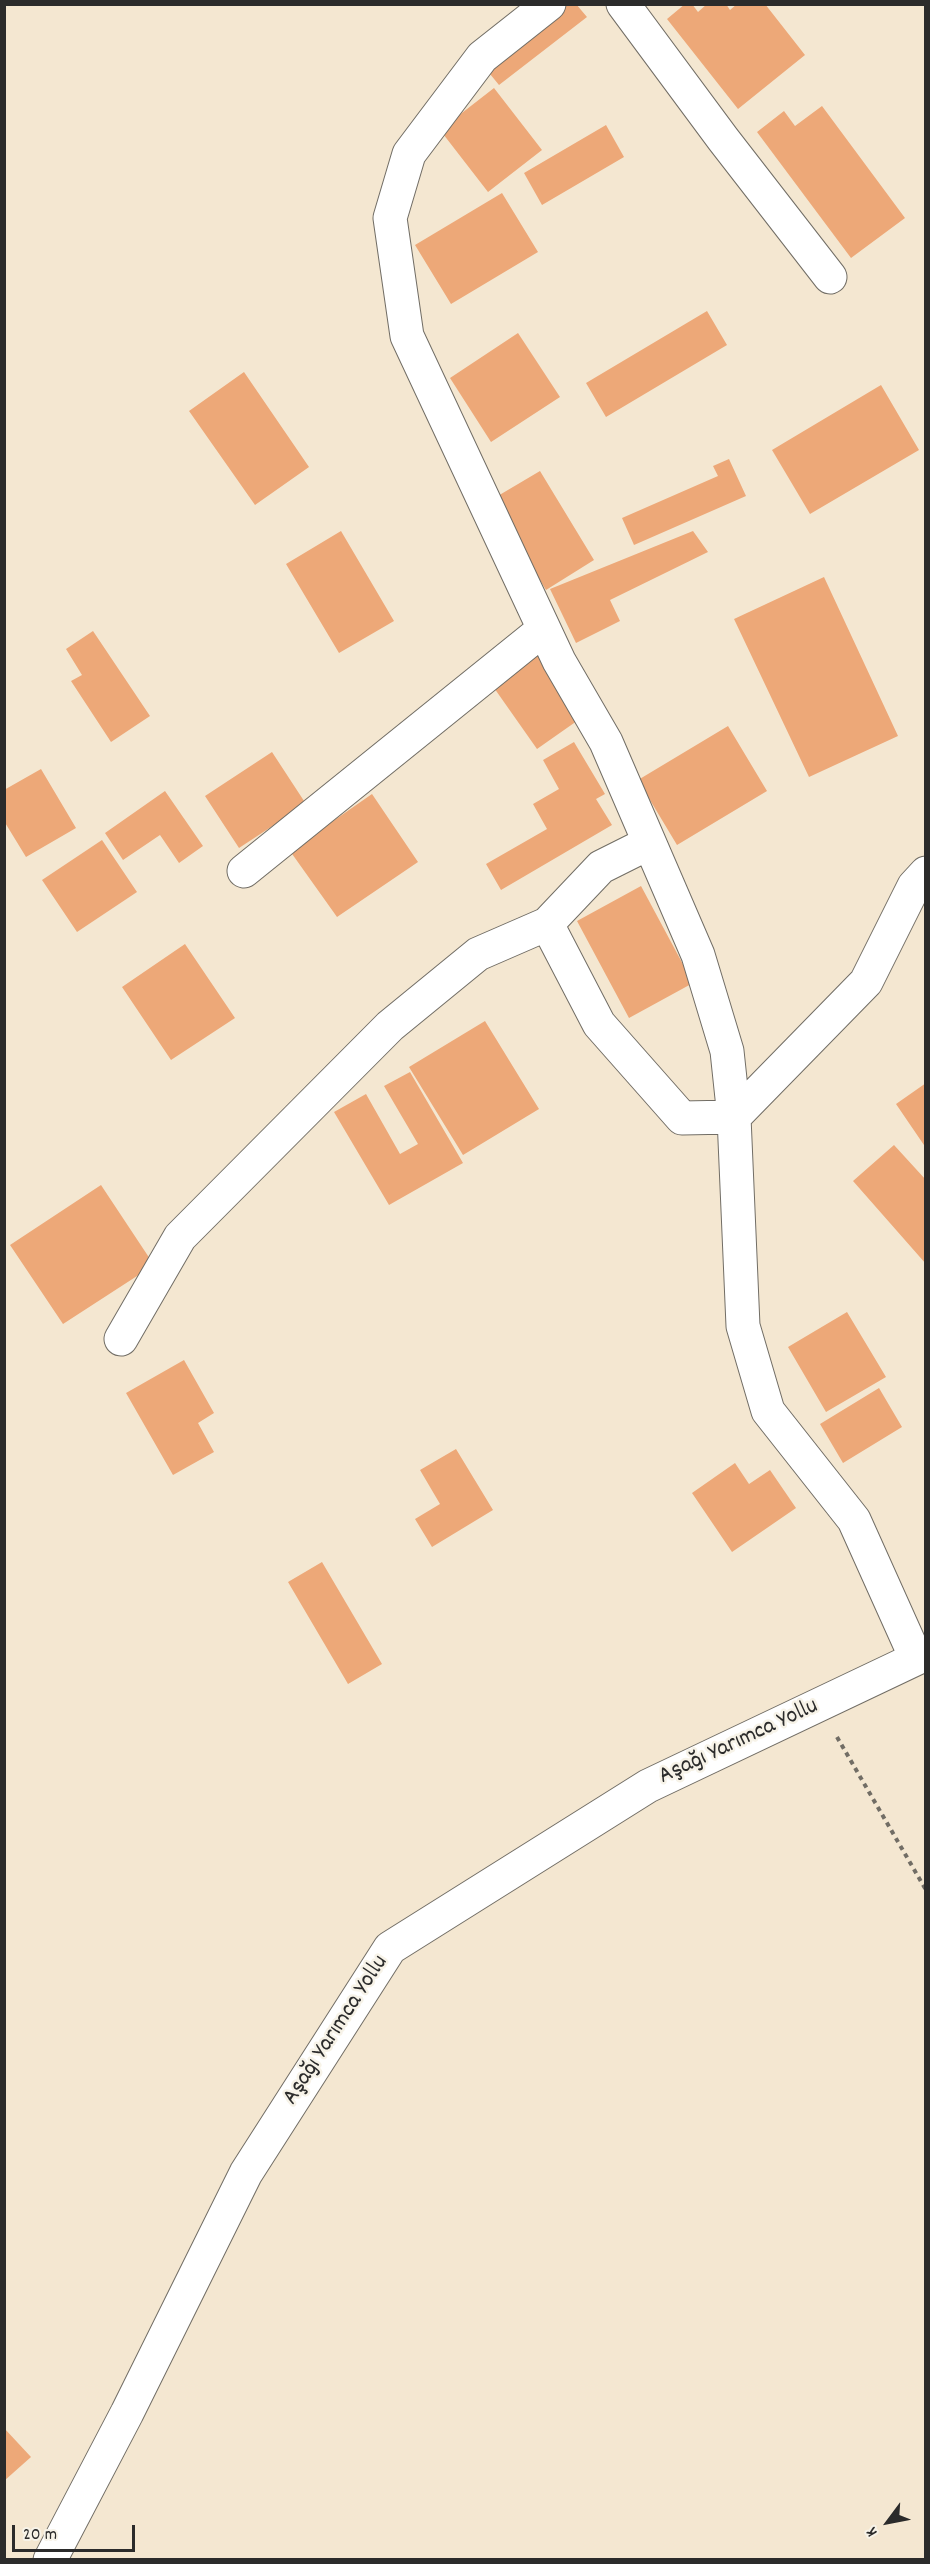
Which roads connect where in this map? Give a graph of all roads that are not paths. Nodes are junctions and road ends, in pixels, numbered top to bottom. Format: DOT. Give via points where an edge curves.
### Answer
graph roads {
  1 [pos="549,4"];
  2 [pos="623,4"];
  3 [pos="830,277"];
  4 [pos="544,629"];
  5 [pos="649,843"];
  6 [pos="244,871"];
  7 [pos="926,873"];
  8 [pos="547,924"];
  9 [pos="734,1117"];
  10 [pos="121,1339"];
  11 [pos="921,1656"];
  12 [pos="50,2559"];
  1 -- 4 [label="street" via="482,57 409,154 390,218 407,336"];
  2 -- 3 [label="street"];
  4 -- 5 [label="street" via="606,742"];
  4 -- 6 [label="street"];
  5 -- 8 [label="street" via="601,867"];
  5 -- 9 [label="street" via="698,955 727,1051"];
  7 -- 9 [label="street" via="914,886 866,982"];
  8 -- 9 [label="street" via="599,1024 682,1118"];
  8 -- 10 [label="street" via="478,954 390,1026 180,1237"];
  9 -- 11 [label="street" via="743,1326 768,1411 854,1520"];
  11 -- 12 [label="street, Aşağı Yarımca Yollu" via="648,1786 390,1948 246,2173 127,2414"];
}
